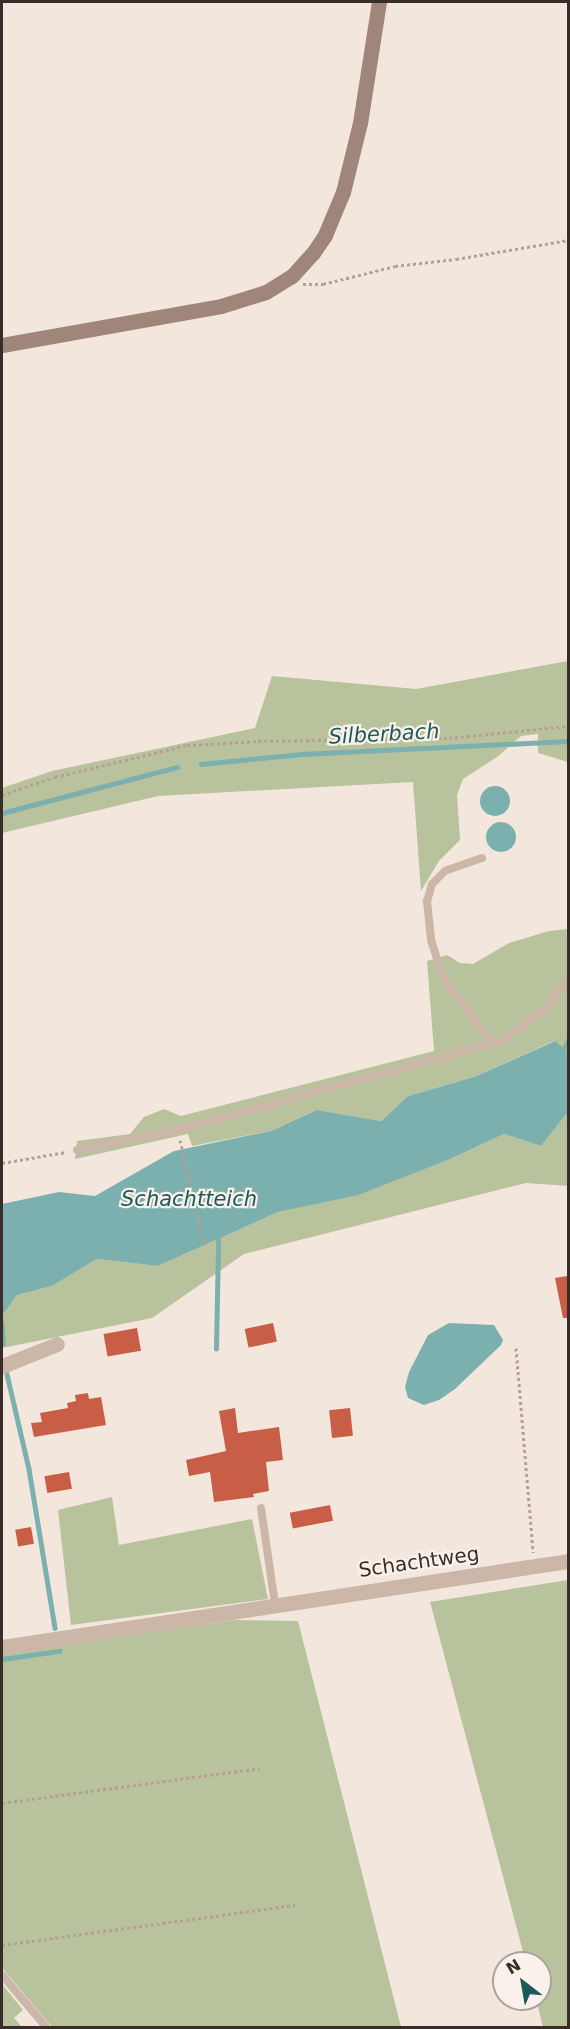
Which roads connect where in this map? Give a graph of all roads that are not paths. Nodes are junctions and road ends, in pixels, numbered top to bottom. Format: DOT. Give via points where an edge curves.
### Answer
graph roads {
  1 [pos="379,2"];
  2 [pos="2,345"];
  3 [pos="482,858"];
  4 [pos="568,979"];
  5 [pos="493,1043"];
  6 [pos="97,1147"];
  7 [pos="77,1150"];
  8 [pos="91,1156"];
  9 [pos="57,1344"];
  10 [pos="2,1366"];
  11 [pos="261,1508"];
  12 [pos="568,1561"];
  13 [pos="275,1604"];
  14 [pos="2,1647"];
  15 [pos="2,1975"];
  16 [pos="47,2028"];
  1 -- 2 [label="street" via="360,123 343,192 325,235 292,276 266,292 221,306"];
  3 -- 5 [label="lane" via="445,871 432,884 427,901 430,940 443,978"];
  4 -- 5 [label="lane" via="546,1009"];
  5 -- 6 [label="lane" via="177,1130"];
  6 -- 7 [label="lane"];
  6 -- 8 [label="lane"];
  9 -- 10 [label="street"];
  11 -- 13 [label="lane"];
  12 -- 13 [label="street, Schachtweg"];
  13 -- 14 [label="street, Schachtweg"];
  15 -- 16 [label="lane"];
}
